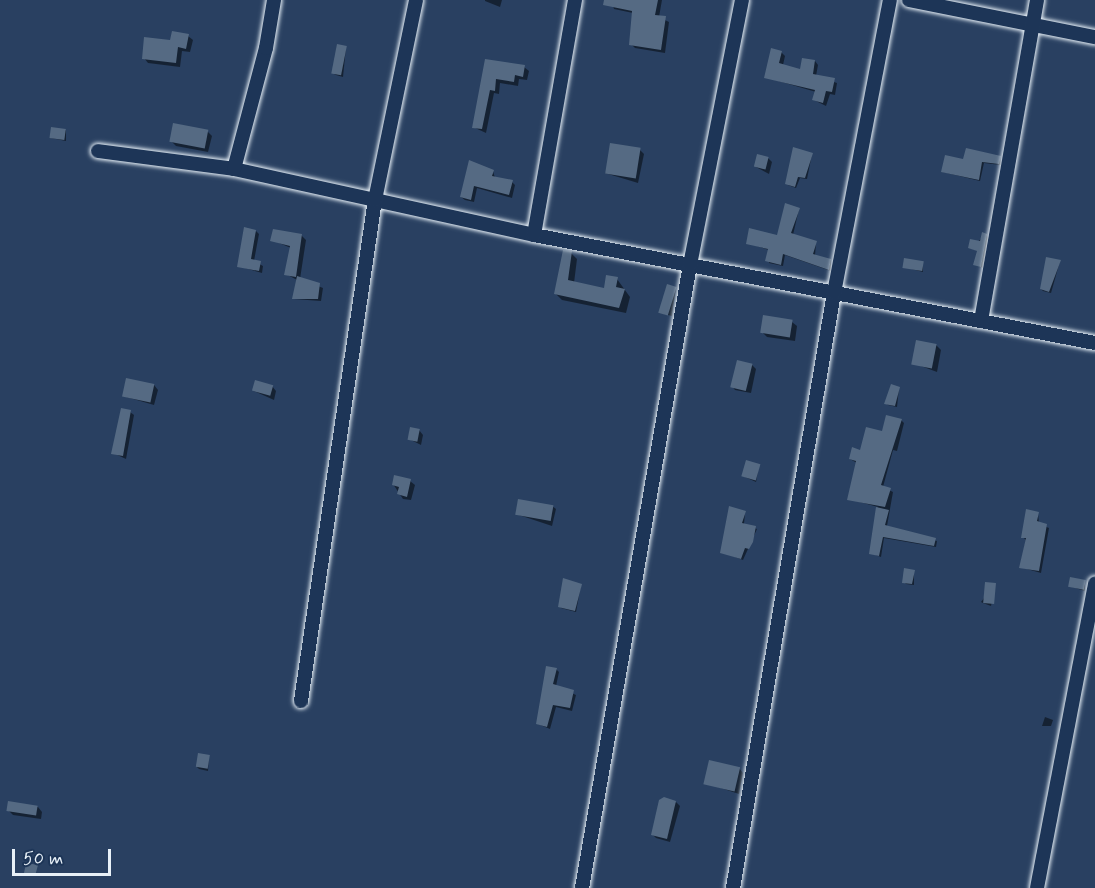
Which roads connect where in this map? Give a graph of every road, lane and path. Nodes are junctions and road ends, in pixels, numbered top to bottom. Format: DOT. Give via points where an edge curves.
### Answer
graph roads {
  1 [pos="274,0"];
  2 [pos="416,0"];
  3 [pos="575,0"];
  4 [pos="742,0"];
  5 [pos="890,0"];
  6 [pos="909,0"];
  7 [pos="1037,0"];
  8 [pos="1032,24"];
  9 [pos="1095,37"];
  10 [pos="98,151"];
  11 [pos="234,169"];
  12 [pos="375,200"];
  13 [pos="534,236"];
  14 [pos="690,265"];
  15 [pos="834,293"];
  16 [pos="981,321"];
  17 [pos="1095,343"];
  18 [pos="1095,583"];
  19 [pos="301,701"];
  20 [pos="582,888"];
  21 [pos="733,888"];
  22 [pos="1037,888"];
  1 -- 11 [label="street" via="266,48"];
  2 -- 12 [label="street"];
  3 -- 13 [label="street"];
  4 -- 14 [label="street"];
  5 -- 15 [label="street"];
  6 -- 8 [label="street"];
  7 -- 8 [label="street"];
  8 -- 9 [label="street"];
  8 -- 16 [label="street"];
  10 -- 11 [label="street"];
  11 -- 12 [label="street"];
  12 -- 13 [label="street"];
  12 -- 19 [label="street"];
  13 -- 14 [label="street"];
  14 -- 15 [label="street"];
  14 -- 20 [label="street"];
  15 -- 16 [label="street"];
  15 -- 21 [label="street"];
  16 -- 17 [label="street"];
  18 -- 22 [label="street"];
}
